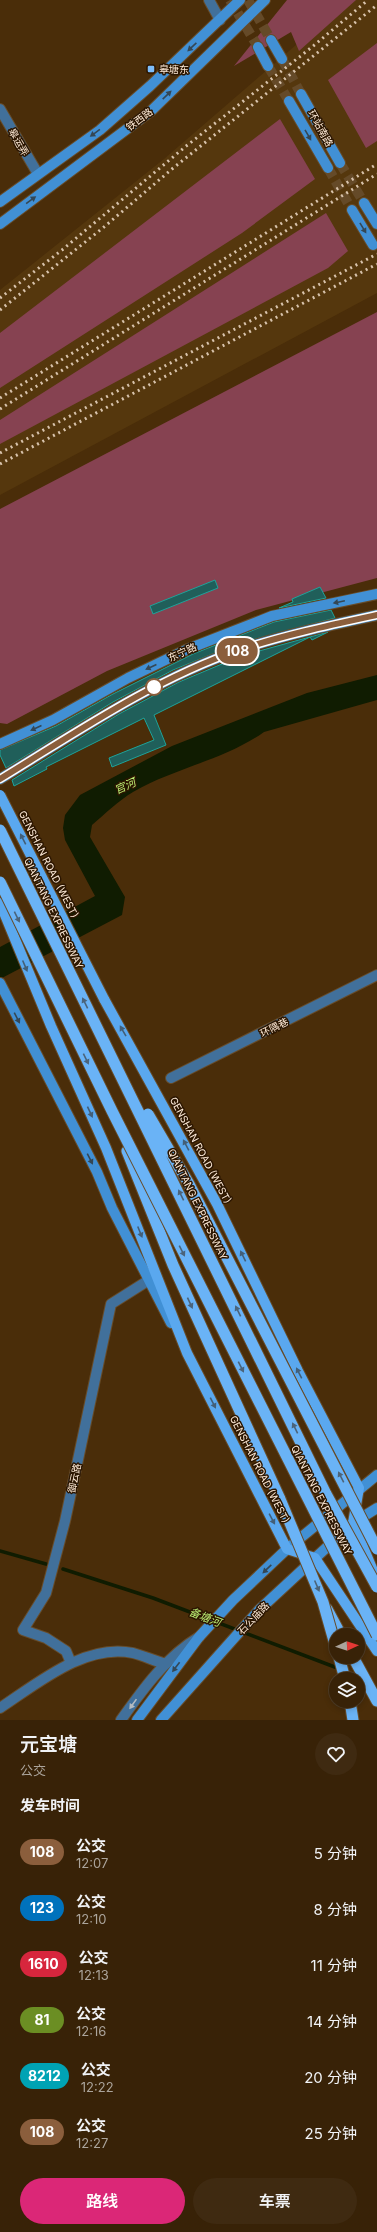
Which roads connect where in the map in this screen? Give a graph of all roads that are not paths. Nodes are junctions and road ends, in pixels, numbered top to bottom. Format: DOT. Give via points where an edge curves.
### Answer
graph roads {
  1 [pos="208,0"];
  2 [pos="240,0"];
  3 [pos="265,0"];
  4 [pos="220,20"];
  5 [pos="271,40"];
  6 [pos="258,47"];
  7 [pos="282,59"];
  8 [pos="268,66"];
  9 [pos="301,94"];
  10 [pos="289,101"];
  11 [pos="0,109"];
  12 [pos="340,163"];
  13 [pos="328,168"];
  14 [pos="38,174"];
  15 [pos="0,202"];
  16 [pos="364,203"];
  17 [pos="352,210"];
  18 [pos="0,224"];
  19 [pos="377,224"];
  20 [pos="373,245"];
  21 [pos="377,594"];
  22 [pos="377,615"];
  23 [pos="0,744"];
  24 [pos="1,776"];
  25 [pos="0,794"];
  26 [pos="0,830"];
  27 [pos="0,882"];
  28 [pos="0,903"];
  29 [pos="377,975"];
  30 [pos="0,983"];
  31 [pos="96,1025"];
  32 [pos="171,1078"];
  33 [pos="112,1111"];
  34 [pos="149,1280"];
  35 [pos="187,1353"];
  36 [pos="377,1475"];
  37 [pos="359,1488"];
  38 [pos="377,1508"];
  39 [pos="353,1523"];
  40 [pos="287,1549"];
  41 [pos="377,1549"];
  42 [pos="315,1558"];
  43 [pos="377,1580"];
  44 [pos="377,1587"];
  45 [pos="323,1602"];
  46 [pos="330,1628"];
  47 [pos="337,1628"];
  48 [pos="377,1635"];
  49 [pos="199,1637"];
  50 [pos="377,1651"];
  51 [pos="70,1663"];
  52 [pos="166,1664"];
  53 [pos="357,1664"];
  54 [pos="377,1701"];
  55 [pos="0,1708"];
  56 [pos="351,1708"];
  57 [pos="121,1720"];
  58 [pos="137,1720"];
  59 [pos="161,1720"];
  60 [pos="353,1720"];
  1 -- 4 [label="street"];
  2 -- 4 [label="main road, 铁西路"];
  18 -- 3 [label="main road, 铁西路, one-way" via="151,111"];
  4 -- 14 [label="main road, 铁西路, one-way" via="100,130"];
  5 -- 7 [label="main road"];
  6 -- 8 [label="main road"];
  9 -- 12 [label="main road, 环站南路"];
  10 -- 13 [label="main road, one-way"];
  11 -- 14 [label="street, 皋运弄"];
  14 -- 15 [label="main road, 铁西路"];
  16 -- 19 [label="main road"];
  17 -- 20 [label="main road, one-way"];
  21 -- 23 [label="main road, 东宁路, one-way" via="272,616 188,649 128,678 53,720"];
  22 -- 24 [label="main road, 东宁路" via="284,636 238,650 184,673 133,698"];
  37 -- 25 [label="main road, GENSHAN ROAD (WEST), one-way, bridge" via="298,1371 214,1198 104,999"];
  31 -- 26 [label="highway, QIANTANG EXPRESSWAY, one-way, bridge"];
  27 -- 33 [label="highway, QIANTANG EXPRESSWAY, one-way, bridge"];
  28 -- 35 [label="main road, GENSHAN ROAD (WEST), one-way" via="50,1026 106,1148"];
  29 -- 32 [label="street, 环隅巷"];
  30 -- 34 [label="main road, GENSHAN ROAD (WEST), one-way"];
  41 -- 31 [label="highway, one-way, bridge" via="189,1184"];
  44 -- 31 [label="highway, QIANTANG EXPRESSWAY, one-way, bridge" via="326,1494"];
  33 -- 45 [label="highway, one-way, bridge" via="173,1265 280,1499"];
  33 -- 48 [label="highway, QIANTANG EXPRESSWAY, one-way, bridge"];
  34 -- 35 [label="main road, GENSHAN ROAD (WEST)"];
  34 -- 51 [label="street, 御云路" via="111,1304 65,1521 46,1593 23,1630 46,1638 66,1652"];
  35 -- 40 [label="main road, GENSHAN ROAD (WEST), one-way"];
  36 -- 37 [label="main road"];
  37 -- 39 [label="main road"];
  37 -- 40 [label="main road"];
  38 -- 39 [label="main road, 石公庙路"];
  39 -- 42 [label="main road, 石公庙路"];
  39 -- 43 [label="main road"];
  40 -- 42 [label="main road"];
  40 -- 49 [label="main road, one-way" via="233,1600"];
  42 -- 50 [label="main road"];
  42 -- 59 [label="main road, 石公庙路" via="259,1610"];
  45 -- 46 [label="highway, bridge"];
  45 -- 47 [label="highway, bridge"];
  49 -- 52 [label="street" via="185,1645"];
  49 -- 58 [label="main road, one-way"];
  51 -- 52 [label="street" via="105,1653 133,1653"];
  51 -- 55 [label="street"];
  52 -- 57 [label="street, one-way" via="149,1681"];
  53 -- 54 [label="highway"];
  56 -- 60 [label="highway"];
}
